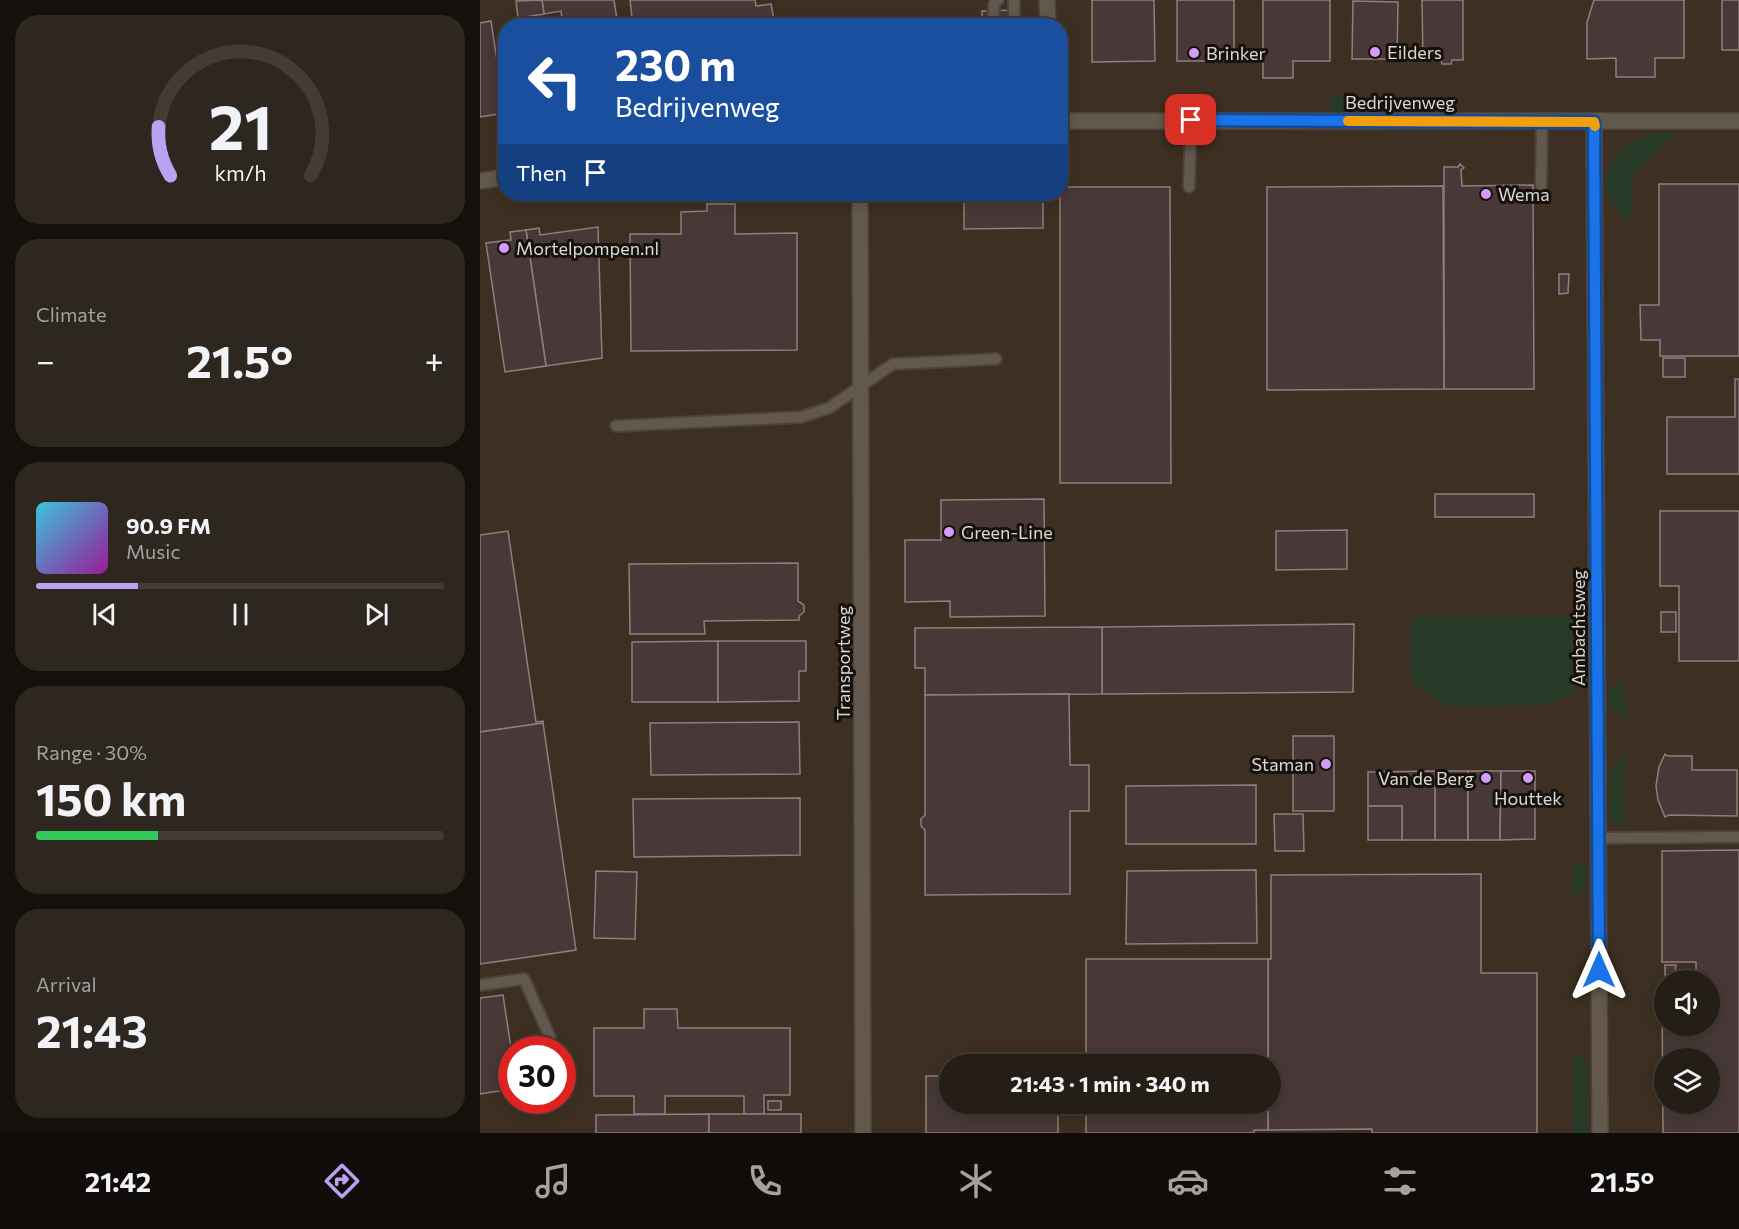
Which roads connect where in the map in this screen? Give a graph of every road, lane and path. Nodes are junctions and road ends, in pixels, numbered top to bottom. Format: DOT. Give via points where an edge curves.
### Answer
graph roads {
  1 [pos="998,0"];
  2 [pos="1014,0"];
  3 [pos="1047,0"];
  4 [pos="993,18"];
  5 [pos="1014,18"];
  6 [pos="1048,18"];
  7 [pos="1191,120"];
  8 [pos="1068,121"];
  9 [pos="1739,121"];
  10 [pos="1542,122"];
  11 [pos="1594,122"];
  12 [pos="498,178"];
  13 [pos="480,181"];
  14 [pos="1541,186"];
  15 [pos="1188,187"];
  16 [pos="860,201"];
  17 [pos="996,359"];
  18 [pos="861,387"];
  19 [pos="616,426"];
  20 [pos="1739,837"];
  21 [pos="1599,838"];
  22 [pos="480,986"];
  23 [pos="550,1036"];
  24 [pos="863,1133"];
  25 [pos="1600,1133"];
  1 -- 4 [label="lane"];
  2 -- 5 [label="lane"];
  3 -- 6 [label="street"];
  7 -- 8 [label="street, Bedrijvenweg"];
  7 -- 10 [label="street, Bedrijvenweg"];
  7 -- 15 [label="lane"];
  9 -- 11 [label="street, Bedrijvenweg"];
  10 -- 11 [label="street, Bedrijvenweg"];
  10 -- 14 [label="lane"];
  11 -- 21 [label="street, Ambachtsweg"];
  12 -- 13 [label="street"];
  16 -- 18 [label="street, Transportweg"];
  17 -- 18 [label="lane" via="893,364"];
  18 -- 19 [label="lane" via="829,408 801,417"];
  18 -- 24 [label="street, Transportweg"];
  20 -- 21 [label="lane"];
  21 -- 25 [label="street, Ambachtsweg"];
  22 -- 23 [label="lane" via="524,979"];
}
